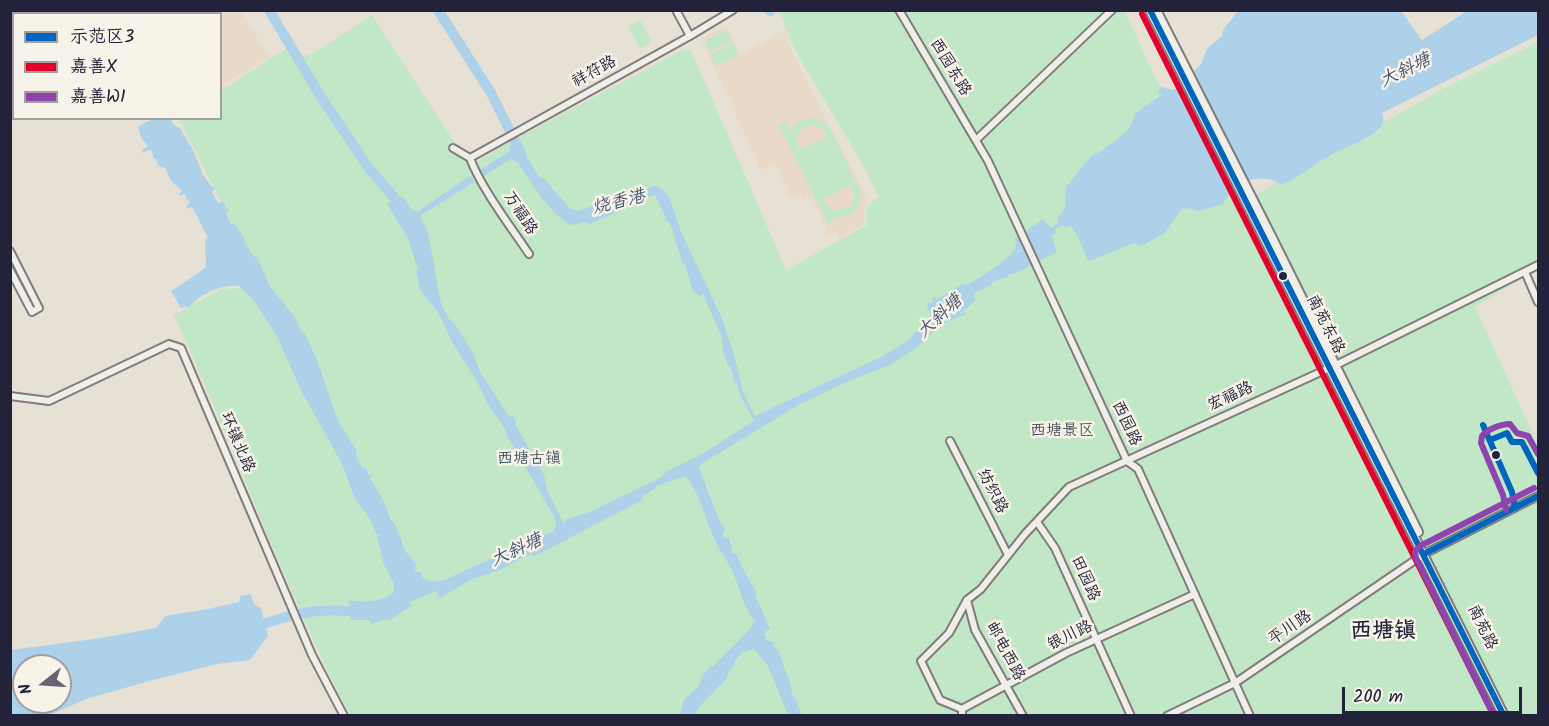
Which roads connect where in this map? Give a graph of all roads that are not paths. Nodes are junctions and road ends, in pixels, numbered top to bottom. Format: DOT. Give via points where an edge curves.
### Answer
graph roads {
  1 [pos="676,10"];
  2 [pos="733,10"];
  3 [pos="899,10"];
  4 [pos="1112,10"];
  5 [pos="1150,10"];
  6 [pos="1157,15"];
  7 [pos="690,36"];
  8 [pos="976,140"];
  9 [pos="453,148"];
  10 [pos="470,158"];
  11 [pos="10,251"];
  12 [pos="529,254"];
  13 [pos="1539,265"];
  14 [pos="10,270"];
  15 [pos="1525,272"];
  16 [pos="1539,302"];
  17 [pos="1333,366"];
  18 [pos="10,396"];
  19 [pos="950,441"];
  20 [pos="1127,461"];
  21 [pos="1539,496"];
  22 [pos="1037,522"];
  23 [pos="1426,553"];
  24 [pos="1008,555"];
  25 [pos="1195,594"];
  26 [pos="967,600"];
  27 [pos="1096,639"];
  28 [pos="1235,683"];
  29 [pos="1006,684"];
  30 [pos="962,712"];
  31 [pos="344,716"];
  32 [pos="1023,716"];
  33 [pos="1131,716"];
  34 [pos="1167,716"];
  35 [pos="1250,716"];
  36 [pos="1504,716"];
  37 [pos="1509,716"];
  1 -- 7 [label="street"];
  2 -- 7 [label="street, 祥符路"];
  3 -- 8 [label="street, 西园东路"];
  4 -- 8 [label="street"];
  5 -- 6 [label="main road, 南苑东路"];
  6 -- 17 [label="main road, 南苑东路"];
  7 -- 10 [label="street, 祥符路"];
  8 -- 20 [label="street, 西园路"];
  9 -- 10 [label="street"];
  10 -- 12 [label="street, 万福路"];
  11 -- 14 [label="street" via="39,308 32,312"];
  13 -- 15 [label="street, 宏福路"];
  15 -- 16 [label="street"];
  15 -- 17 [label="street, 宏福路"];
  17 -- 20 [label="street, 宏福路"];
  17 -- 23 [label="main road, 南苑东路"];
  18 -- 31 [label="street, 环镇北路" via="49,401 169,344 181,348 304,634"];
  19 -- 24 [label="street, 纺织路"];
  20 -- 22 [label="street, 宏福路" via="1069,488"];
  20 -- 25 [label="street, 西园路" via="1138,469"];
  21 -- 23 [label="street, 平川路"];
  22 -- 24 [label="street, 宏福路"];
  22 -- 27 [label="street, 田园路" via="1055,548"];
  23 -- 28 [label="street, 平川路"];
  23 -- 36 [label="main road, 南苑路"];
  23 -- 37 [label="main road, 南苑路"];
  24 -- 26 [label="street, 宏福路"];
  25 -- 27 [label="street, 银川路"];
  25 -- 28 [label="street, 西园路"];
  26 -- 29 [label="street, 邮电西路" via="975,630"];
  26 -- 30 [label="street, 宏福路" via="949,633 921,661 940,700"];
  27 -- 29 [label="street, 银川路"];
  27 -- 33 [label="street, 田园路"];
  28 -- 34 [label="street, 平川路"];
  28 -- 35 [label="street, 西园路"];
  29 -- 30 [label="street, 银川路"];
  29 -- 32 [label="street, 邮电西路"];
}
